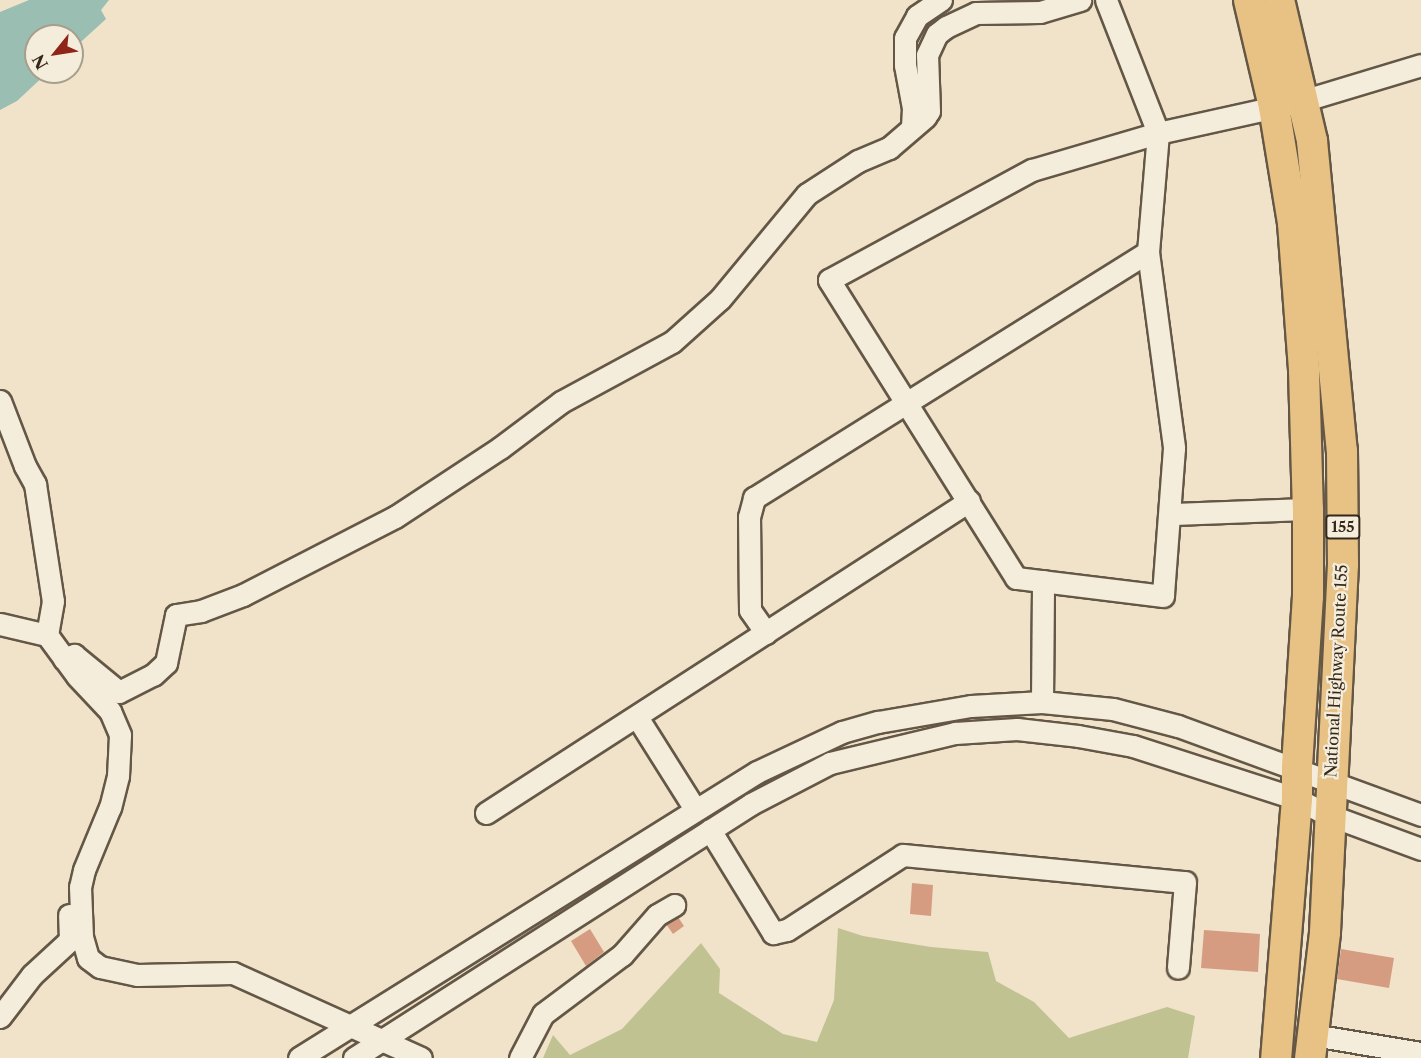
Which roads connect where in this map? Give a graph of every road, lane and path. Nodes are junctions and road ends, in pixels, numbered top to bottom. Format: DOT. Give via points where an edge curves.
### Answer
graph roads {
  1 [pos="941,0"];
  2 [pos="1080,0"];
  3 [pos="1106,0"];
  4 [pos="1249,0"];
  5 [pos="1279,0"];
  6 [pos="1421,65"];
  7 [pos="1288,104"];
  8 [pos="912,127"];
  9 [pos="1158,133"];
  10 [pos="1148,252"];
  11 [pos="0,401"];
  12 [pos="908,404"];
  13 [pos="969,501"];
  14 [pos="1308,509"];
  15 [pos="1171,514"];
  16 [pos="1042,581"];
  17 [pos="0,624"];
  18 [pos="766,633"];
  19 [pos="47,636"];
  20 [pos="63,659"];
  21 [pos="1042,702"];
  22 [pos="637,717"];
  23 [pos="1297,768"];
  24 [pos="1330,782"];
  25 [pos="1297,799"];
  26 [pos="695,809"];
  27 [pos="486,813"];
  28 [pos="1329,815"];
  29 [pos="1421,815"];
  30 [pos="710,830"];
  31 [pos="1421,849"];
  32 [pos="84,870"];
  33 [pos="674,905"];
  34 [pos="1178,968"];
  35 [pos="0,1017"];
  36 [pos="347,1027"];
  37 [pos="381,1040"];
  38 [pos="1311,1046"];
  39 [pos="1421,1053"];
  40 [pos="299,1058"];
  41 [pos="354,1058"];
  42 [pos="422,1058"];
  43 [pos="520,1058"];
  44 [pos="1276,1058"];
  1 -- 8 [label="street" via="916,16 905,38"];
  2 -- 8 [label="street" via="1040,12 976,13 946,27 937,34 927,56 929,111"];
  3 -- 9 [label="street"];
  4 -- 7 [label="highway, National Highway Route 155 / 155"];
  5 -- 7 [label="highway, National Highway Route 155 / 155"];
  6 -- 7 [label="street"];
  7 -- 9 [label="street"];
  7 -- 14 [label="highway, National Highway Route 155 / 155"];
  7 -- 24 [label="highway, National Highway Route 155 / 155" via="1312,141 1342,451 1343,564"];
  8 -- 20 [label="street" via="889,148 858,161 807,194 720,299 672,342 561,402 500,448 395,517 243,595 176,615 166,663 153,675 118,692 74,656"];
  9 -- 10 [label="street"];
  9 -- 12 [label="street" via="1032,170 829,280"];
  10 -- 12 [label="street"];
  10 -- 15 [label="street" via="1174,447"];
  11 -- 19 [label="street" via="35,484 53,601"];
  12 -- 13 [label="street"];
  12 -- 18 [label="street" via="754,498 749,517 750,610"];
  13 -- 16 [label="street" via="1016,578"];
  13 -- 18 [label="street"];
  14 -- 15 [label="street"];
  14 -- 23 [label="highway, National Highway Route 155 / 155" via="1308,596"];
  15 -- 16 [label="street" via="1163,596"];
  16 -- 21 [label="street"];
  17 -- 19 [label="street"];
  18 -- 22 [label="street"];
  19 -- 20 [label="street"];
  20 -- 32 [label="street" via="110,711 120,735 116,786"];
  21 -- 23 [label="street" via="1113,709 1178,726"];
  21 -- 26 [label="street" via="921,713 842,732 757,772"];
  22 -- 26 [label="street"];
  22 -- 27 [label="street"];
  23 -- 24 [label="street"];
  23 -- 25 [label="highway, National Highway Route 155 / 155"];
  24 -- 28 [label="highway, National Highway Route 155 / 155"];
  24 -- 29 [label="street"];
  25 -- 28 [label="street"];
  25 -- 30 [label="street" via="1133,746 1017,729 955,733 830,763"];
  25 -- 44 [label="highway, National Highway Route 155 / 155"];
  26 -- 36 [label="street"];
  28 -- 31 [label="street"];
  28 -- 38 [label="highway, National Highway Route 155 / 155" via="1325,933"];
  30 -- 34 [label="street" via="773,933 787,930 903,855 1185,882"];
  30 -- 37 [label="street"];
  32 -- 35 [label="street" via="74,871 70,940 32,975"];
  32 -- 36 [label="street" via="80,887 82,937 88,958 100,968 136,975 233,973"];
  33 -- 43 [label="street" via="657,915 622,956 543,1014"];
  36 -- 37 [label="street"];
  36 -- 40 [label="street"];
  37 -- 41 [label="street"];
  37 -- 42 [label="street"];
  38 -- 39 [label="street"];
}
